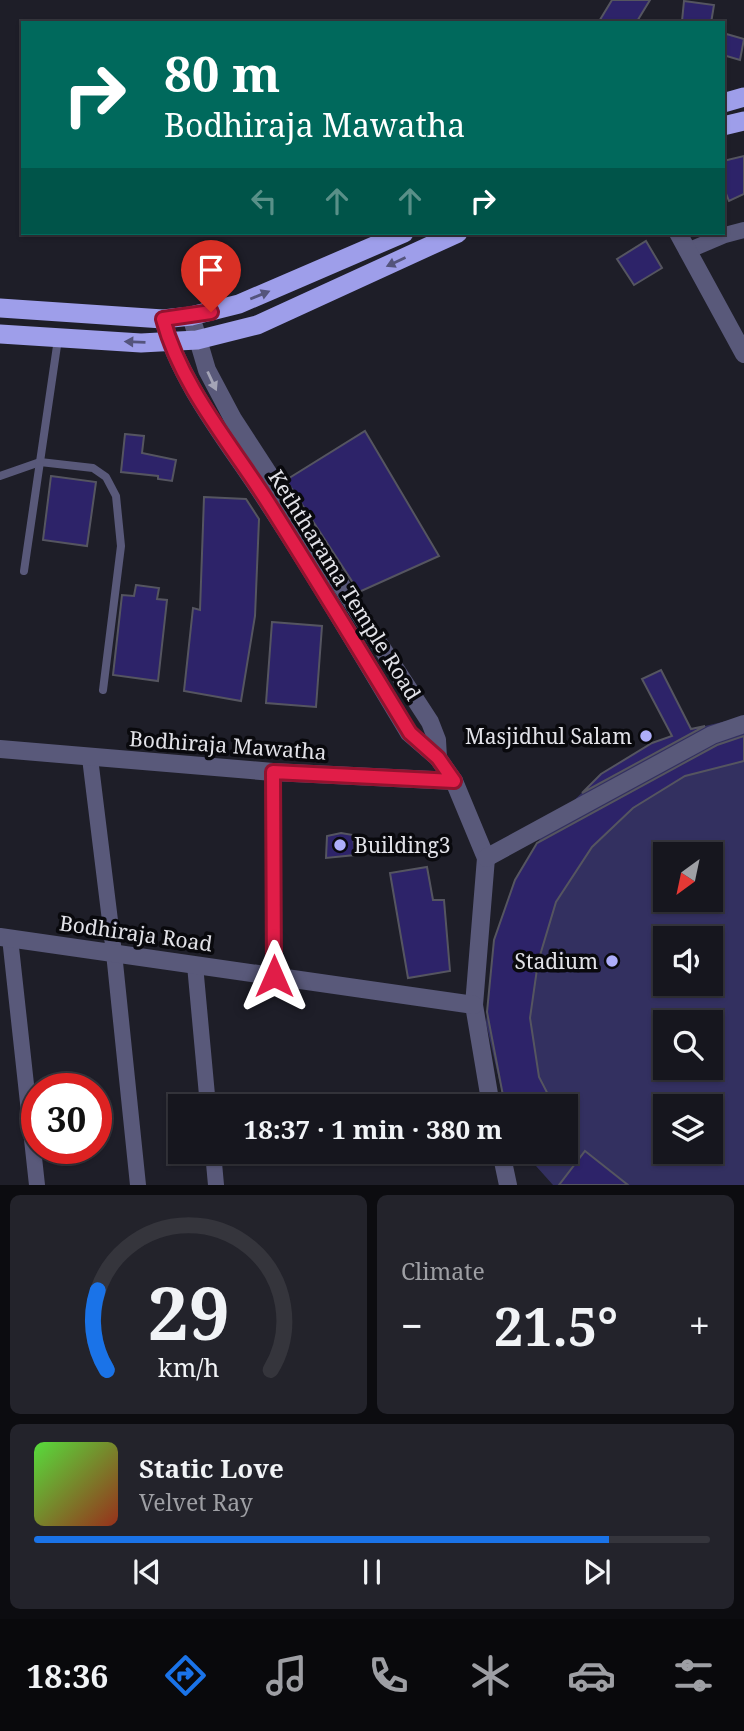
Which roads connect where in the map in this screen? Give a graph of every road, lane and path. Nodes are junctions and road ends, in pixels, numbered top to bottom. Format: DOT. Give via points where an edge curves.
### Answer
graph roads {
  1 [pos="744,97"];
  2 [pos="725,102"];
  3 [pos="744,121"];
  4 [pos="725,126"];
  5 [pos="744,230"];
  6 [pos="399,235"];
  7 [pos="454,235"];
  8 [pos="679,235"];
  9 [pos="687,251"];
  10 [pos="0,308"];
  11 [pos="191,316"];
  12 [pos="163,319"];
  13 [pos="0,334"];
  14 [pos="58,339"];
  15 [pos="197,340"];
  16 [pos="169,342"];
  17 [pos="744,354"];
  18 [pos="40,461"];
  19 [pos="0,476"];
  20 [pos="274,498"];
  21 [pos="24,571"];
  22 [pos="378,643"];
  23 [pos="359,651"];
  24 [pos="103,690"];
  25 [pos="744,723"];
  26 [pos="0,749"];
  27 [pos="89,758"];
  28 [pos="438,758"];
  29 [pos="273,772"];
  30 [pos="454,781"];
  31 [pos="486,858"];
  32 [pos="3,935"];
  33 [pos="114,953"];
  34 [pos="195,965"];
  35 [pos="274,976"];
  36 [pos="474,1005"];
  37 [pos="207,1094"];
  38 [pos="489,1094"];
  39 [pos="213,1164"];
  40 [pos="504,1164"];
  41 [pos="37,1185"];
  42 [pos="138,1185"];
  43 [pos="216,1185"];
  44 [pos="508,1185"];
  1 -- 2 [label="highway"];
  3 -- 4 [label="highway"];
  5 -- 9 [label="street"];
  11 -- 6 [label="highway, one-way" via="251,299"];
  7 -- 15 [label="highway, one-way" via="257,324"];
  8 -- 9 [label="street"];
  9 -- 17 [label="street"];
  10 -- 12 [label="highway"];
  11 -- 12 [label="highway"];
  11 -- 15 [label="street, Keththarama Temple Road"];
  12 -- 16 [label="street, Keththarama Temple Road"];
  13 -- 14 [label="highway"];
  16 -- 14 [label="highway, one-way"];
  14 -- 18 [label="lane"];
  15 -- 16 [label="highway"];
  15 -- 20 [label="street, Keththarama Temple Road, one-way" via="218,393"];
  16 -- 20 [label="street, Keththarama Temple Road" via="181,368"];
  18 -- 19 [label="lane"];
  18 -- 21 [label="lane"];
  18 -- 24 [label="lane" via="93,468 106,477 116,496 121,546"];
  20 -- 22 [label="street, Keththarama Temple Road"];
  20 -- 23 [label="street, Keththarama Temple Road"];
  22 -- 23 [label="street"];
  22 -- 28 [label="street, Keththarama Temple Road" via="430,722"];
  23 -- 28 [label="street, Keththarama Temple Road" via="410,733"];
  25 -- 31 [label="street" via="712,735"];
  26 -- 27 [label="street, Bodhiraja Mawatha"];
  27 -- 29 [label="street, Bodhiraja Mawatha"];
  27 -- 33 [label="street"];
  28 -- 30 [label="street, Keththarama Temple Road"];
  29 -- 30 [label="street, Bodhiraja Mawatha"];
  29 -- 35 [label="street"];
  30 -- 31 [label="street, Keththarama Temple Road"];
  31 -- 36 [label="street, Keththarama Temple Road"];
  32 -- 33 [label="street, Bodhiraja Road"];
  32 -- 41 [label="street"];
  33 -- 34 [label="street, Bodhiraja Road"];
  33 -- 42 [label="street"];
  34 -- 35 [label="street, Bodhiraja Road"];
  34 -- 37 [label="street"];
  35 -- 36 [label="street, Bodhiraja Road"];
  36 -- 38 [label="street, Keththarama Temple Road"];
  39 -- 43 [label="street"];
  40 -- 44 [label="street"];
}
